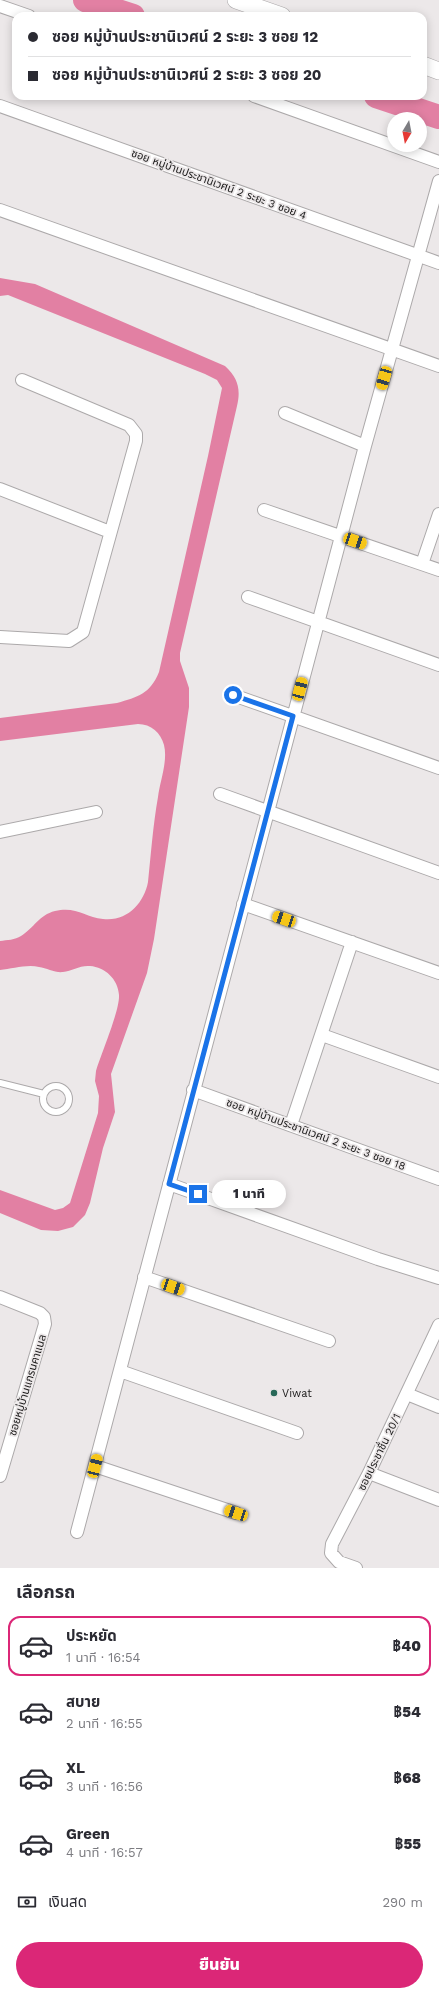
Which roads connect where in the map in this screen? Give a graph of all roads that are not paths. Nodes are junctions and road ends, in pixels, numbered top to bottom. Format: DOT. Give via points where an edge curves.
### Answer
graph roads {
  1 [pos="236,0"];
  2 [pos="0,6"];
  3 [pos="17,12"];
  4 [pos="270,12"];
  5 [pos="427,66"];
  6 [pos="439,71"];
  7 [pos="265,100"];
  8 [pos="0,106"];
  9 [pos="439,162"];
  10 [pos="439,181"];
  11 [pos="0,210"];
  12 [pos="417,255"];
  13 [pos="439,263"];
  14 [pos="392,351"];
  15 [pos="439,366"];
  16 [pos="22,380"];
  17 [pos="285,413"];
  18 [pos="365,446"];
  19 [pos="0,488"];
  20 [pos="264,510"];
  21 [pos="439,514"];
  22 [pos="110,532"];
  23 [pos="342,537"];
  24 [pos="422,564"];
  25 [pos="439,570"];
  26 [pos="248,597"];
  27 [pos="318,622"];
  28 [pos="0,637"];
  29 [pos="439,665"];
  30 [pos="233,695"];
  31 [pos="293,716"];
  32 [pos="439,768"];
  33 [pos="220,794"];
  34 [pos="96,812"];
  35 [pos="268,812"];
  36 [pos="0,832"];
  37 [pos="439,873"];
  38 [pos="243,904"];
  39 [pos="352,942"];
  40 [pos="439,973"];
  41 [pos="322,1035"];
  42 [pos="439,1077"];
  43 [pos="0,1082"];
  44 [pos="193,1090"];
  45 [pos="44,1094"];
  46 [pos="291,1125"];
  47 [pos="439,1179"];
  48 [pos="169,1184"];
  49 [pos="144,1277"];
  50 [pos="439,1278"];
  51 [pos="0,1297"];
  52 [pos="439,1325"];
  53 [pos="329,1341"];
  54 [pos="120,1371"];
  55 [pos="407,1394"];
  56 [pos="439,1407"];
  57 [pos="297,1433"];
  58 [pos="95,1466"];
  59 [pos="369,1473"];
  60 [pos="0,1476"];
  61 [pos="439,1500"];
  62 [pos="236,1513"];
  63 [pos="77,1532"];
  64 [pos="356,1568"];
  1 -- 4 [label="main road"];
  2 -- 3 [label="street"];
  5 -- 6 [label="main road"];
  7 -- 9 [label="street"];
  8 -- 12 [label="street, ซอย หมู่บ้านประชานิเวศน์ 2 ระยะ 3 ซอย 4"];
  10 -- 12 [label="street"];
  11 -- 14 [label="street"];
  12 -- 13 [label="street, ซอย หมู่บ้านประชานิเวศน์ 2 ระยะ 3 ซอย 4"];
  12 -- 14 [label="street"];
  14 -- 15 [label="street"];
  14 -- 18 [label="street"];
  16 -- 22 [label="street" via="134,428 136,441"];
  17 -- 18 [label="street"];
  18 -- 23 [label="street"];
  19 -- 22 [label="street"];
  20 -- 23 [label="street"];
  21 -- 24 [label="street"];
  22 -- 28 [label="street" via="83,632 70,641"];
  23 -- 24 [label="street"];
  23 -- 27 [label="street"];
  24 -- 25 [label="street"];
  26 -- 27 [label="street"];
  27 -- 29 [label="street"];
  27 -- 31 [label="street"];
  30 -- 31 [label="street"];
  31 -- 32 [label="street"];
  31 -- 35 [label="street"];
  33 -- 35 [label="street"];
  34 -- 36 [label="street"];
  35 -- 37 [label="street"];
  35 -- 38 [label="street"];
  38 -- 39 [label="street"];
  38 -- 44 [label="street"];
  39 -- 40 [label="street"];
  39 -- 41 [label="street"];
  41 -- 42 [label="street"];
  41 -- 46 [label="street"];
  43 -- 45 [label="lane"];
  44 -- 46 [label="street, ซอย หมู่บ้านประชานิเวศน์ 2 ระยะ 3 ซอย 18"];
  44 -- 48 [label="street"];
  45 -- 45 [label="lane" via="52,1086 58,1086 67,1092 68,1104 60,1111 49,1109 45,1105"];
  46 -- 47 [label="street, ซอย หมู่บ้านประชานิเวศน์ 2 ระยะ 3 ซอย 18"];
  48 -- 49 [label="street"];
  48 -- 50 [label="street" via="378,1259"];
  49 -- 53 [label="street"];
  49 -- 54 [label="street"];
  51 -- 60 [label="street, ซอยหมู่บ้านแกรนคาแนล" via="40,1313 45,1324"];
  52 -- 55 [label="street, ซอยประชาชื่น 20/1"];
  54 -- 57 [label="street"];
  54 -- 58 [label="street"];
  55 -- 56 [label="street"];
  55 -- 59 [label="street, ซอยประชาชื่น 20/1"];
  58 -- 62 [label="street"];
  58 -- 63 [label="street"];
  59 -- 61 [label="street"];
  59 -- 64 [label="street, ซอยประชาชื่น 20/1" via="332,1544 331,1553 339,1562"];
}
